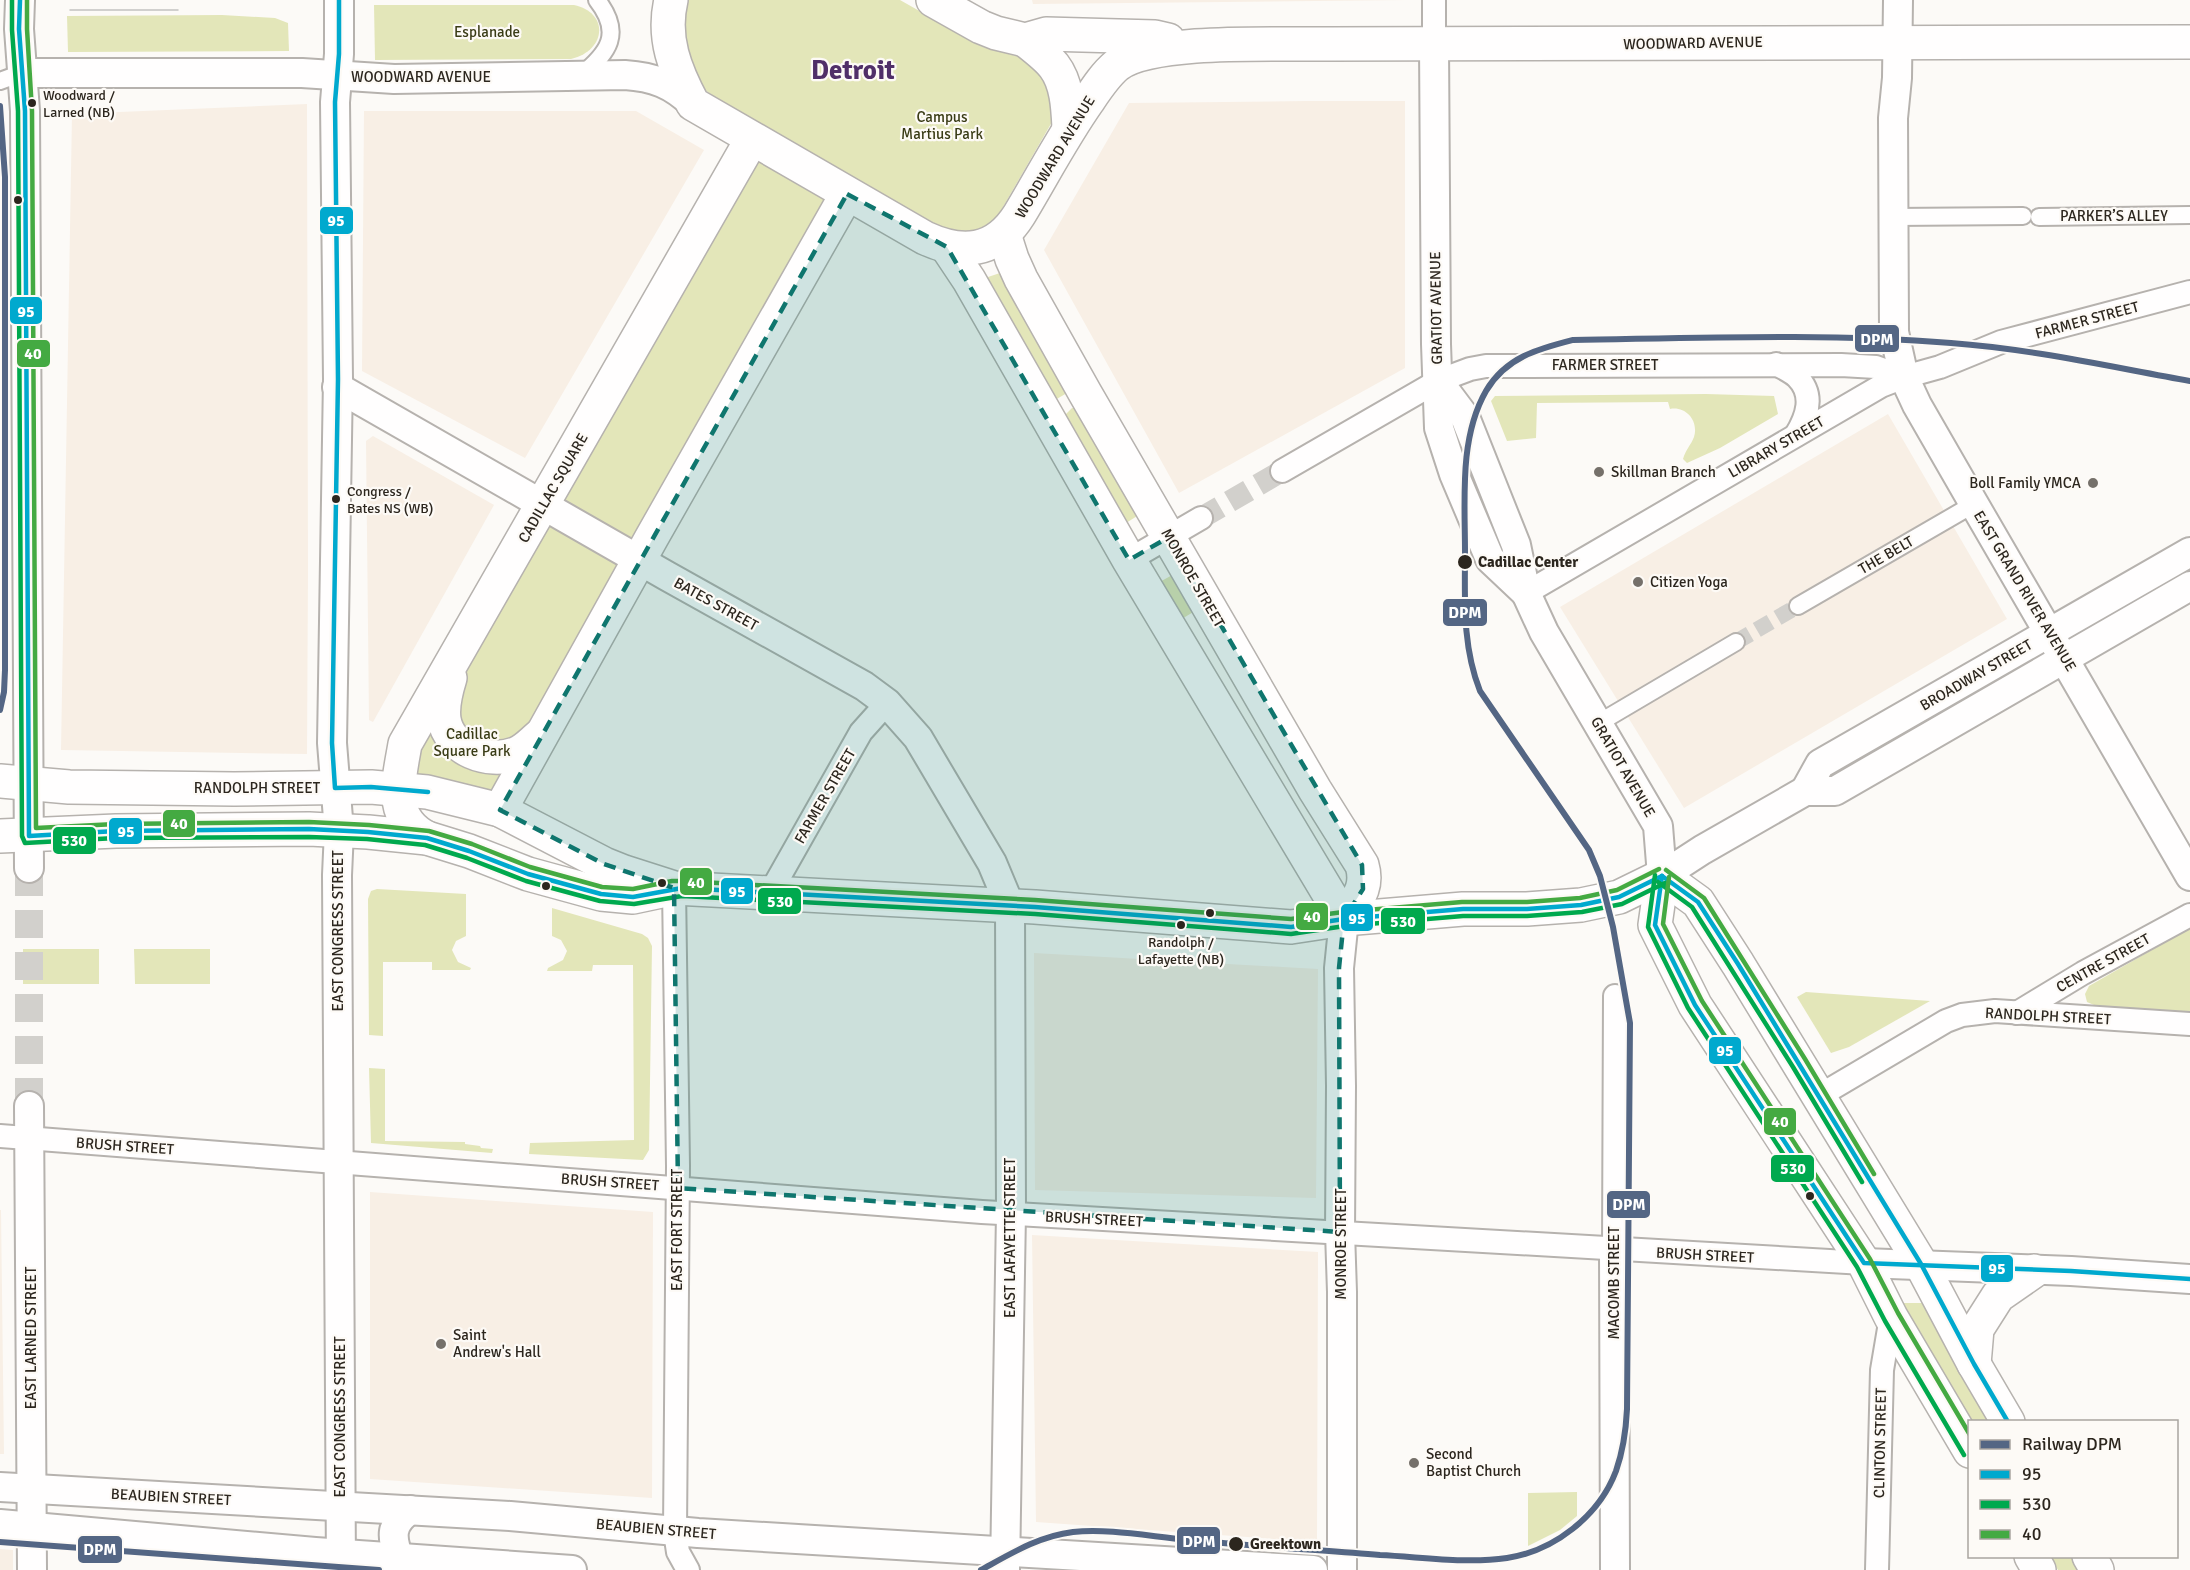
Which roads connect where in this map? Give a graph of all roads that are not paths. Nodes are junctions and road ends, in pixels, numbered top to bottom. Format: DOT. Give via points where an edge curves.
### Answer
graph roads {
  1 [pos="20,0"];
  2 [pos="339,0"];
  3 [pos="597,0"];
  4 [pos="671,0"];
  5 [pos="1434,0"];
  6 [pos="1898,0"];
  7 [pos="942,2"];
  8 [pos="1025,40"];
  9 [pos="1898,42"];
  10 [pos="2190,42"];
  11 [pos="1434,45"];
  12 [pos="1196,46"];
  13 [pos="338,76"];
  14 [pos="580,76"];
  15 [pos="11,77"];
  16 [pos="693,104"];
  17 [pos="1069,128"];
  18 [pos="752,138"];
  19 [pos="847,194"];
  20 [pos="2190,215"];
  21 [pos="1893,217"];
  22 [pos="1004,234"];
  23 [pos="947,247"];
  24 [pos="2190,292"];
  25 [pos="1776,364"];
  26 [pos="1904,377"];
  27 [pos="1438,381"];
  28 [pos="338,387"];
  29 [pos="1085,393"];
  30 [pos="1046,415"];
  31 [pos="1796,435"];
  32 [pos="1282,471"];
  33 [pos="1974,504"];
  34 [pos="543,505"];
  35 [pos="1201,518"];
  36 [pos="1169,537"];
  37 [pos="2190,552"];
  38 [pos="639,560"];
  39 [pos="1129,560"];
  40 [pos="2190,586"];
  41 [pos="1526,592"];
  42 [pos="1798,606"];
  43 [pos="2049,633"];
  44 [pos="1736,642"];
  45 [pos="456,656"];
  46 [pos="2064,659"];
  47 [pos="887,703"];
  48 [pos="1595,720"];
  49 [pos="543,734"];
  50 [pos="14,783"];
  51 [pos="121,787"];
  52 [pos="335,788"];
  53 [pos="398,789"];
  54 [pos="1805,791"];
  55 [pos="500,810"];
  56 [pos="116,831"];
  57 [pos="339,831"];
  58 [pos="14,836"];
  59 [pos="427,838"];
  60 [pos="29,868"];
  61 [pos="1662,876"];
  62 [pos="2190,876"];
  63 [pos="674,888"];
  64 [pos="770,893"];
  65 [pos="1010,906"];
  66 [pos="2190,915"];
  67 [pos="1344,919"];
  68 [pos="1615,996"];
  69 [pos="2017,1012"];
  70 [pos="2190,1024"];
  71 [pos="1819,1096"];
  72 [pos="29,1106"];
  73 [pos="0,1137"];
  74 [pos="30,1139"];
  75 [pos="340,1162"];
  76 [pos="678,1188"];
  77 [pos="1011,1214"];
  78 [pos="1340,1232"];
  79 [pos="1614,1250"];
  80 [pos="1864,1263"];
  81 [pos="1921,1264"];
  82 [pos="2034,1271"];
  83 [pos="2190,1280"];
  84 [pos="1891,1317"];
  85 [pos="1974,1364"];
  86 [pos="2007,1420"];
  87 [pos="1968,1448"];
  88 [pos="0,1487"];
  89 [pos="31,1490"];
  90 [pos="339,1506"];
  91 [pos="410,1510"];
  92 [pos="0,1524"];
  93 [pos="32,1527"];
  94 [pos="675,1532"];
  95 [pos="952,1556"];
  96 [pos="897,1557"];
  97 [pos="399,1558"];
  98 [pos="341,1562"];
  99 [pos="1005,1562"];
  100 [pos="32,1570"];
  101 [pos="572,1570"];
  102 [pos="688,1570"];
  103 [pos="978,1570"];
  104 [pos="1313,1570"];
  105 [pos="1342,1570"];
  106 [pos="1615,1570"];
  107 [pos="1877,1570"];
  1 -- 15 [label="street"];
  2 -- 13 [label="street, EAST CONGRESS STREET"];
  3 -- 14 [label="street" via="608,18 609,42 600,59"];
  4 -- 16 [label="main road" via="669,45"];
  5 -- 11 [label="street"];
  6 -- 9 [label="street, EAST GRAND RIVER AVENUE"];
  7 -- 8 [label="main road, WOODWARD AVENUE" via="981,27"];
  8 -- 12 [label="main road, WOODWARD AVENUE" via="1046,34 1155,37"];
  8 -- 17 [label="main road" via="1059,74"];
  9 -- 10 [label="main road, WOODWARD AVENUE"];
  9 -- 11 [label="main road, WOODWARD AVENUE"];
  9 -- 21 [label="street, EAST GRAND RIVER AVENUE"];
  11 -- 12 [label="main road, WOODWARD AVENUE"];
  11 -- 27 [label="street, GRATIOT AVENUE"];
  12 -- 17 [label="main road, WOODWARD AVENUE" via="1140,54 1116,66"];
  13 -- 14 [label="street, WOODWARD AVENUE"];
  13 -- 15 [label="street, WOODWARD AVENUE" via="302,73"];
  13 -- 28 [label="street, EAST CONGRESS STREET" via="335,102"];
  14 -- 16 [label="street, WOODWARD AVENUE" via="648,78 678,90"];
  15 -- 50 [label="street" via="25,111"];
  16 -- 18 [label="main road, WOODWARD AVENUE"];
  17 -- 22 [label="main road, WOODWARD AVENUE"];
  18 -- 19 [label="main road, WOODWARD AVENUE"];
  18 -- 34 [label="main road, CADILLAC SQUARE"];
  19 -- 23 [label="main road, WOODWARD AVENUE"];
  19 -- 38 [label="main road"];
  20 -- 21 [label="street, PARKER’S ALLEY"];
  21 -- 26 [label="street, EAST GRAND RIVER AVENUE" via="1894,332"];
  22 -- 23 [label="main road, WOODWARD AVENUE" via="981,247"];
  22 -- 29 [label="main road, MONROE STREET" via="1021,279"];
  23 -- 30 [label="main road"];
  24 -- 26 [label="street, FARMER STREET" via="2001,342"];
  25 -- 26 [label="street, FARMER STREET" via="1876,367"];
  25 -- 27 [label="street, FARMER STREET" via="1485,366"];
  25 -- 31 [label="street" via="1797,377 1807,391 1805,421"];
  26 -- 31 [label="street, LIBRARY STREET"];
  26 -- 33 [label="street, EAST GRAND RIVER AVENUE"];
  27 -- 32 [label="street, FARMER STREET"];
  27 -- 41 [label="street, GRATIOT AVENUE" via="1465,417 1516,545"];
  28 -- 34 [label="street, BATES STREET"];
  28 -- 52 [label="street, EAST CONGRESS STREET" via="332,743"];
  29 -- 30 [label="main road"];
  29 -- 36 [label="main road, MONROE STREET"];
  30 -- 39 [label="main road"];
  31 -- 41 [label="street, LIBRARY STREET"];
  33 -- 42 [label="street, THE BELT"];
  33 -- 43 [label="street, EAST GRAND RIVER AVENUE"];
  34 -- 38 [label="street, BATES STREET"];
  34 -- 45 [label="main road, CADILLAC SQUARE"];
  35 -- 36 [label="street"];
  36 -- 39 [label="street"];
  36 -- 67 [label="main road, MONROE STREET" via="1362,865 1364,889"];
  37 -- 43 [label="street, BROADWAY STREET"];
  38 -- 47 [label="street, BATES STREET" via="864,686"];
  38 -- 49 [label="main road"];
  39 -- 67 [label="main road"];
  40 -- 46 [label="street, BROADWAY STREET"];
  41 -- 48 [label="street, GRATIOT AVENUE" via="1544,632"];
  43 -- 46 [label="street, EAST GRAND RIVER AVENUE"];
  43 -- 54 [label="street, BROADWAY STREET" via="1820,764"];
  44 -- 48 [label="street"];
  45 -- 49 [label="main road" via="444,699 444,720 457,743 484,756 503,758 517,754"];
  45 -- 53 [label="main road, CADILLAC SQUARE" via="405,744"];
  46 -- 54 [label="street, BROADWAY STREET" via="1835,791"];
  46 -- 62 [label="street, EAST GRAND RIVER AVENUE"];
  47 -- 64 [label="street, FARMER STREET" via="861,732"];
  47 -- 65 [label="street, BATES STREET" via="918,738 992,863"];
  48 -- 61 [label="street, GRATIOT AVENUE" via="1658,826"];
  49 -- 55 [label="main road"];
  50 -- 51 [label="main road, RANDOLPH STREET"];
  50 -- 58 [label="street"];
  51 -- 52 [label="main road, RANDOLPH STREET"];
  51 -- 56 [label="main road" via="103,794 95,810 103,825"];
  52 -- 53 [label="main road, RANDOLPH STREET"];
  52 -- 57 [label="street, EAST CONGRESS STREET"];
  53 -- 55 [label="main road, RANDOLPH STREET" via="450,796"];
  53 -- 59 [label="main road, CADILLAC SQUARE" via="401,811 408,824"];
  54 -- 61 [label="street, BROADWAY STREET"];
  55 -- 63 [label="main road, RANDOLPH STREET" via="604,864"];
  56 -- 57 [label="main road, RANDOLPH STREET"];
  56 -- 58 [label="main road, RANDOLPH STREET"];
  57 -- 59 [label="main road, RANDOLPH STREET"];
  57 -- 75 [label="street, EAST CONGRESS STREET"];
  58 -- 60 [label="street"];
  59 -- 63 [label="main road, RANDOLPH STREET" via="528,874 601,894 633,897"];
  61 -- 67 [label="main road, RANDOLPH STREET" via="1619,897 1581,905"];
  61 -- 71 [label="main road" via="1698,902"];
  61 -- 80 [label="main road, GRATIOT AVENUE" via="1655,925 1695,1005"];
  63 -- 64 [label="main road, RANDOLPH STREET"];
  63 -- 76 [label="street, EAST FORT STREET"];
  64 -- 65 [label="main road, RANDOLPH STREET"];
  65 -- 67 [label="main road, RANDOLPH STREET" via="1291,927"];
  65 -- 77 [label="street, EAST LAFAYETTE STREET"];
  66 -- 69 [label="street, CENTRE STREET"];
  67 -- 78 [label="street, MONROE STREET" via="1339,968"];
  68 -- 79 [label="street, MACOMB STREET"];
  69 -- 70 [label="street, RANDOLPH STREET"];
  69 -- 71 [label="street, RANDOLPH STREET" via="1978,1012 1946,1021"];
  71 -- 81 [label="main road"];
  72 -- 74 [label="street, EAST LARNED STREET"];
  73 -- 74 [label="street, BRUSH STREET"];
  74 -- 75 [label="street, BRUSH STREET"];
  74 -- 89 [label="street, EAST LARNED STREET"];
  75 -- 76 [label="street, BRUSH STREET"];
  75 -- 90 [label="street, EAST CONGRESS STREET"];
  76 -- 77 [label="street, BRUSH STREET"];
  76 -- 94 [label="street, EAST FORT STREET"];
  77 -- 78 [label="street, BRUSH STREET"];
  77 -- 99 [label="street, EAST LAFAYETTE STREET"];
  78 -- 79 [label="street, BRUSH STREET"];
  78 -- 105 [label="street, MONROE STREET"];
  79 -- 80 [label="street, BRUSH STREET"];
  79 -- 106 [label="street, MACOMB STREET"];
  80 -- 81 [label="street, BRUSH STREET"];
  80 -- 84 [label="main road, GRATIOT AVENUE"];
  81 -- 82 [label="street, BRUSH STREET"];
  81 -- 85 [label="main road"];
  82 -- 83 [label="street, BRUSH STREET"];
  82 -- 85 [label="main road" via="1998,1296 1977,1329"];
  84 -- 87 [label="main road, GRATIOT AVENUE"];
  84 -- 107 [label="street, CLINTON STREET" via="1882,1370"];
  85 -- 86 [label="main road"];
  88 -- 89 [label="street, BEAUBIEN STREET"];
  89 -- 90 [label="street, BEAUBIEN STREET"];
  89 -- 93 [label="street, EAST LARNED STREET"];
  90 -- 91 [label="street, BEAUBIEN STREET"];
  90 -- 98 [label="street, EAST CONGRESS STREET"];
  91 -- 94 [label="street, BEAUBIEN STREET"];
  91 -- 97 [label="street" via="400,1516 393,1529"];
  92 -- 93 [label="street"];
  93 -- 98 [label="street"];
  93 -- 100 [label="street, EAST LARNED STREET"];
  94 -- 96 [label="street, BEAUBIEN STREET"];
  94 -- 102 [label="street, EAST FORT STREET" via="678,1552"];
  95 -- 96 [label="street, BEAUBIEN STREET"];
  95 -- 99 [label="street, BEAUBIEN STREET"];
  95 -- 103 [label="street" via="966,1554"];
  97 -- 98 [label="street"];
  97 -- 101 [label="street"];
  99 -- 104 [label="street, BEAUBIEN STREET"];
}
